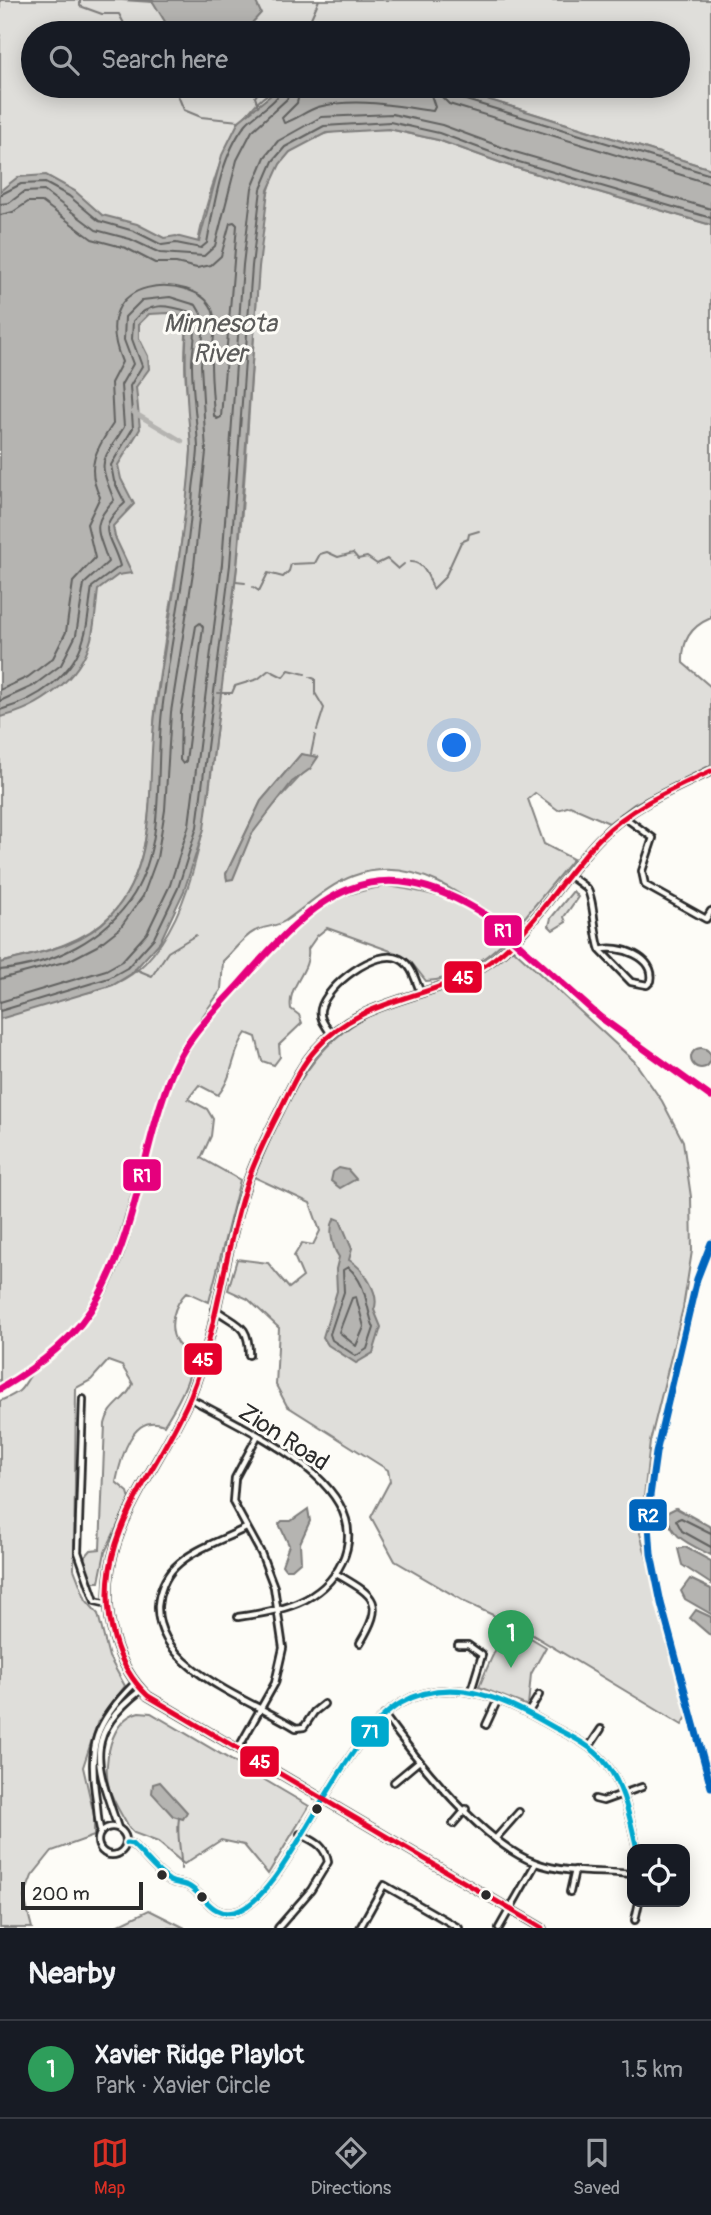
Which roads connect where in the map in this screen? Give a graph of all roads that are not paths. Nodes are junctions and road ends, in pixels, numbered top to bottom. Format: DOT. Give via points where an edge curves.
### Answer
graph roads {
  1 [pos="711,771"];
  2 [pos="624,817"];
  3 [pos="568,875"];
  4 [pos="711,911"];
  5 [pos="600,950"];
  6 [pos="420,991"];
  7 [pos="331,1034"];
  8 [pos="215,1309"];
  9 [pos="249,1355"];
  10 [pos="190,1398"];
  11 [pos="83,1399"];
  12 [pos="257,1437"];
  13 [pos="246,1528"];
  14 [pos="335,1573"];
  15 [pos="109,1604"];
  16 [pos="280,1611"];
  17 [pos="238,1617"];
  18 [pos="360,1643"];
  19 [pos="458,1645"];
  20 [pos="135,1684"];
  21 [pos="141,1690"];
  22 [pos="471,1690"];
  23 [pos="539,1695"];
  24 [pos="498,1699"];
  25 [pos="324,1704"];
  26 [pos="261,1708"];
  27 [pos="527,1713"];
  28 [pos="384,1715"];
  29 [pos="486,1725"];
  30 [pos="601,1729"];
  31 [pos="589,1747"];
  32 [pos="237,1750"];
  33 [pos="418,1762"];
  34 [pos="394,1782"];
  35 [pos="642,1787"];
  36 [pos="623,1795"];
  37 [pos="595,1799"];
  38 [pos="323,1800"];
  39 [pos="466,1809"];
  40 [pos="519,1812"];
  41 [pos="453,1824"];
  42 [pos="118,1828"];
  43 [pos="101,1832"];
  44 [pos="300,1834"];
  45 [pos="496,1838"];
  46 [pos="127,1843"];
  47 [pos="636,1844"];
  48 [pos="536,1863"];
  49 [pos="575,1870"];
  50 [pos="627,1874"];
  51 [pos="570,1892"];
  52 [pos="638,1907"];
  53 [pos="510,1909"];
  54 [pos="635,1920"];
  55 [pos="278,1928"];
  56 [pos="360,1928"];
  57 [pos="459,1928"];
  58 [pos="499,1928"];
  59 [pos="542,1928"];
  1 -- 2 [label="street"];
  2 -- 3 [label="street"];
  2 -- 4 [label="street" via="653,838 642,871 645,884 705,919"];
  3 -- 5 [label="street" via="590,895"];
  3 -- 6 [label="street" via="506,949 467,975"];
  5 -- 5 [label="street" via="615,947 637,956 650,970 651,981 647,985 631,982"];
  6 -- 7 [label="street" via="357,1015"];
  6 -- 7 [label="street" via="405,962 390,956 374,959 325,1000 321,1015"];
  7 -- 8 [label="street" via="298,1074 253,1166"];
  8 -- 9 [label="street" via="246,1332"];
  8 -- 10 [label="street"];
  10 -- 12 [label="street, Zion Road"];
  10 -- 15 [label="street" via="119,1537 110,1570"];
  11 -- 15 [label="street" via="78,1552 95,1601"];
  12 -- 13 [label="street" via="233,1486 235,1510"];
  12 -- 14 [label="street, Zion Road" via="310,1469 336,1499 349,1539"];
  13 -- 16 [label="street" via="268,1570"];
  13 -- 26 [label="street" via="174,1568 160,1593 158,1612 162,1630 179,1658"];
  14 -- 16 [label="street, Zion Road" via="314,1595"];
  14 -- 18 [label="street" via="374,1601 374,1618"];
  15 -- 20 [label="street" via="118,1651"];
  16 -- 17 [label="street, Zion Road"];
  16 -- 26 [label="street" via="282,1660"];
  19 -- 22 [label="street" via="468,1645 482,1655"];
  20 -- 21 [label="street"];
  20 -- 43 [label="street" via="108,1714 92,1751"];
  21 -- 32 [label="street"];
  21 -- 42 [label="street" via="112,1720 98,1761 101,1784"];
  22 -- 24 [label="street"];
  22 -- 28 [label="street" via="431,1692 402,1702"];
  23 -- 27 [label="street"];
  24 -- 27 [label="street"];
  24 -- 29 [label="street"];
  25 -- 26 [label="street" via="299,1730"];
  26 -- 32 [label="street"];
  27 -- 31 [label="street"];
  28 -- 33 [label="street"];
  28 -- 38 [label="street" via="353,1751"];
  30 -- 31 [label="street"];
  31 -- 36 [label="street" via="611,1770"];
  32 -- 38 [label="street"];
  33 -- 34 [label="street"];
  33 -- 39 [label="street"];
  35 -- 36 [label="street"];
  36 -- 37 [label="street"];
  36 -- 47 [label="street"];
  38 -- 44 [label="street"];
  38 -- 53 [label="street"];
  39 -- 41 [label="street"];
  39 -- 45 [label="street"];
  40 -- 45 [label="street"];
  42 -- 43 [label="street"];
  42 -- 46 [label="street"];
  43 -- 46 [label="street" via="98,1845 104,1853 117,1854"];
  44 -- 46 [label="street" via="265,1892 231,1913 207,1904 190,1887 169,1880"];
  44 -- 55 [label="street" via="320,1844 328,1861 311,1890"];
  45 -- 48 [label="street"];
  48 -- 49 [label="street"];
  48 -- 53 [label="street"];
  49 -- 50 [label="street"];
  49 -- 51 [label="street"];
  52 -- 54 [label="street"];
  53 -- 58 [label="street"];
  53 -- 59 [label="street"];
  56 -- 57 [label="street" via="384,1885"];
}
